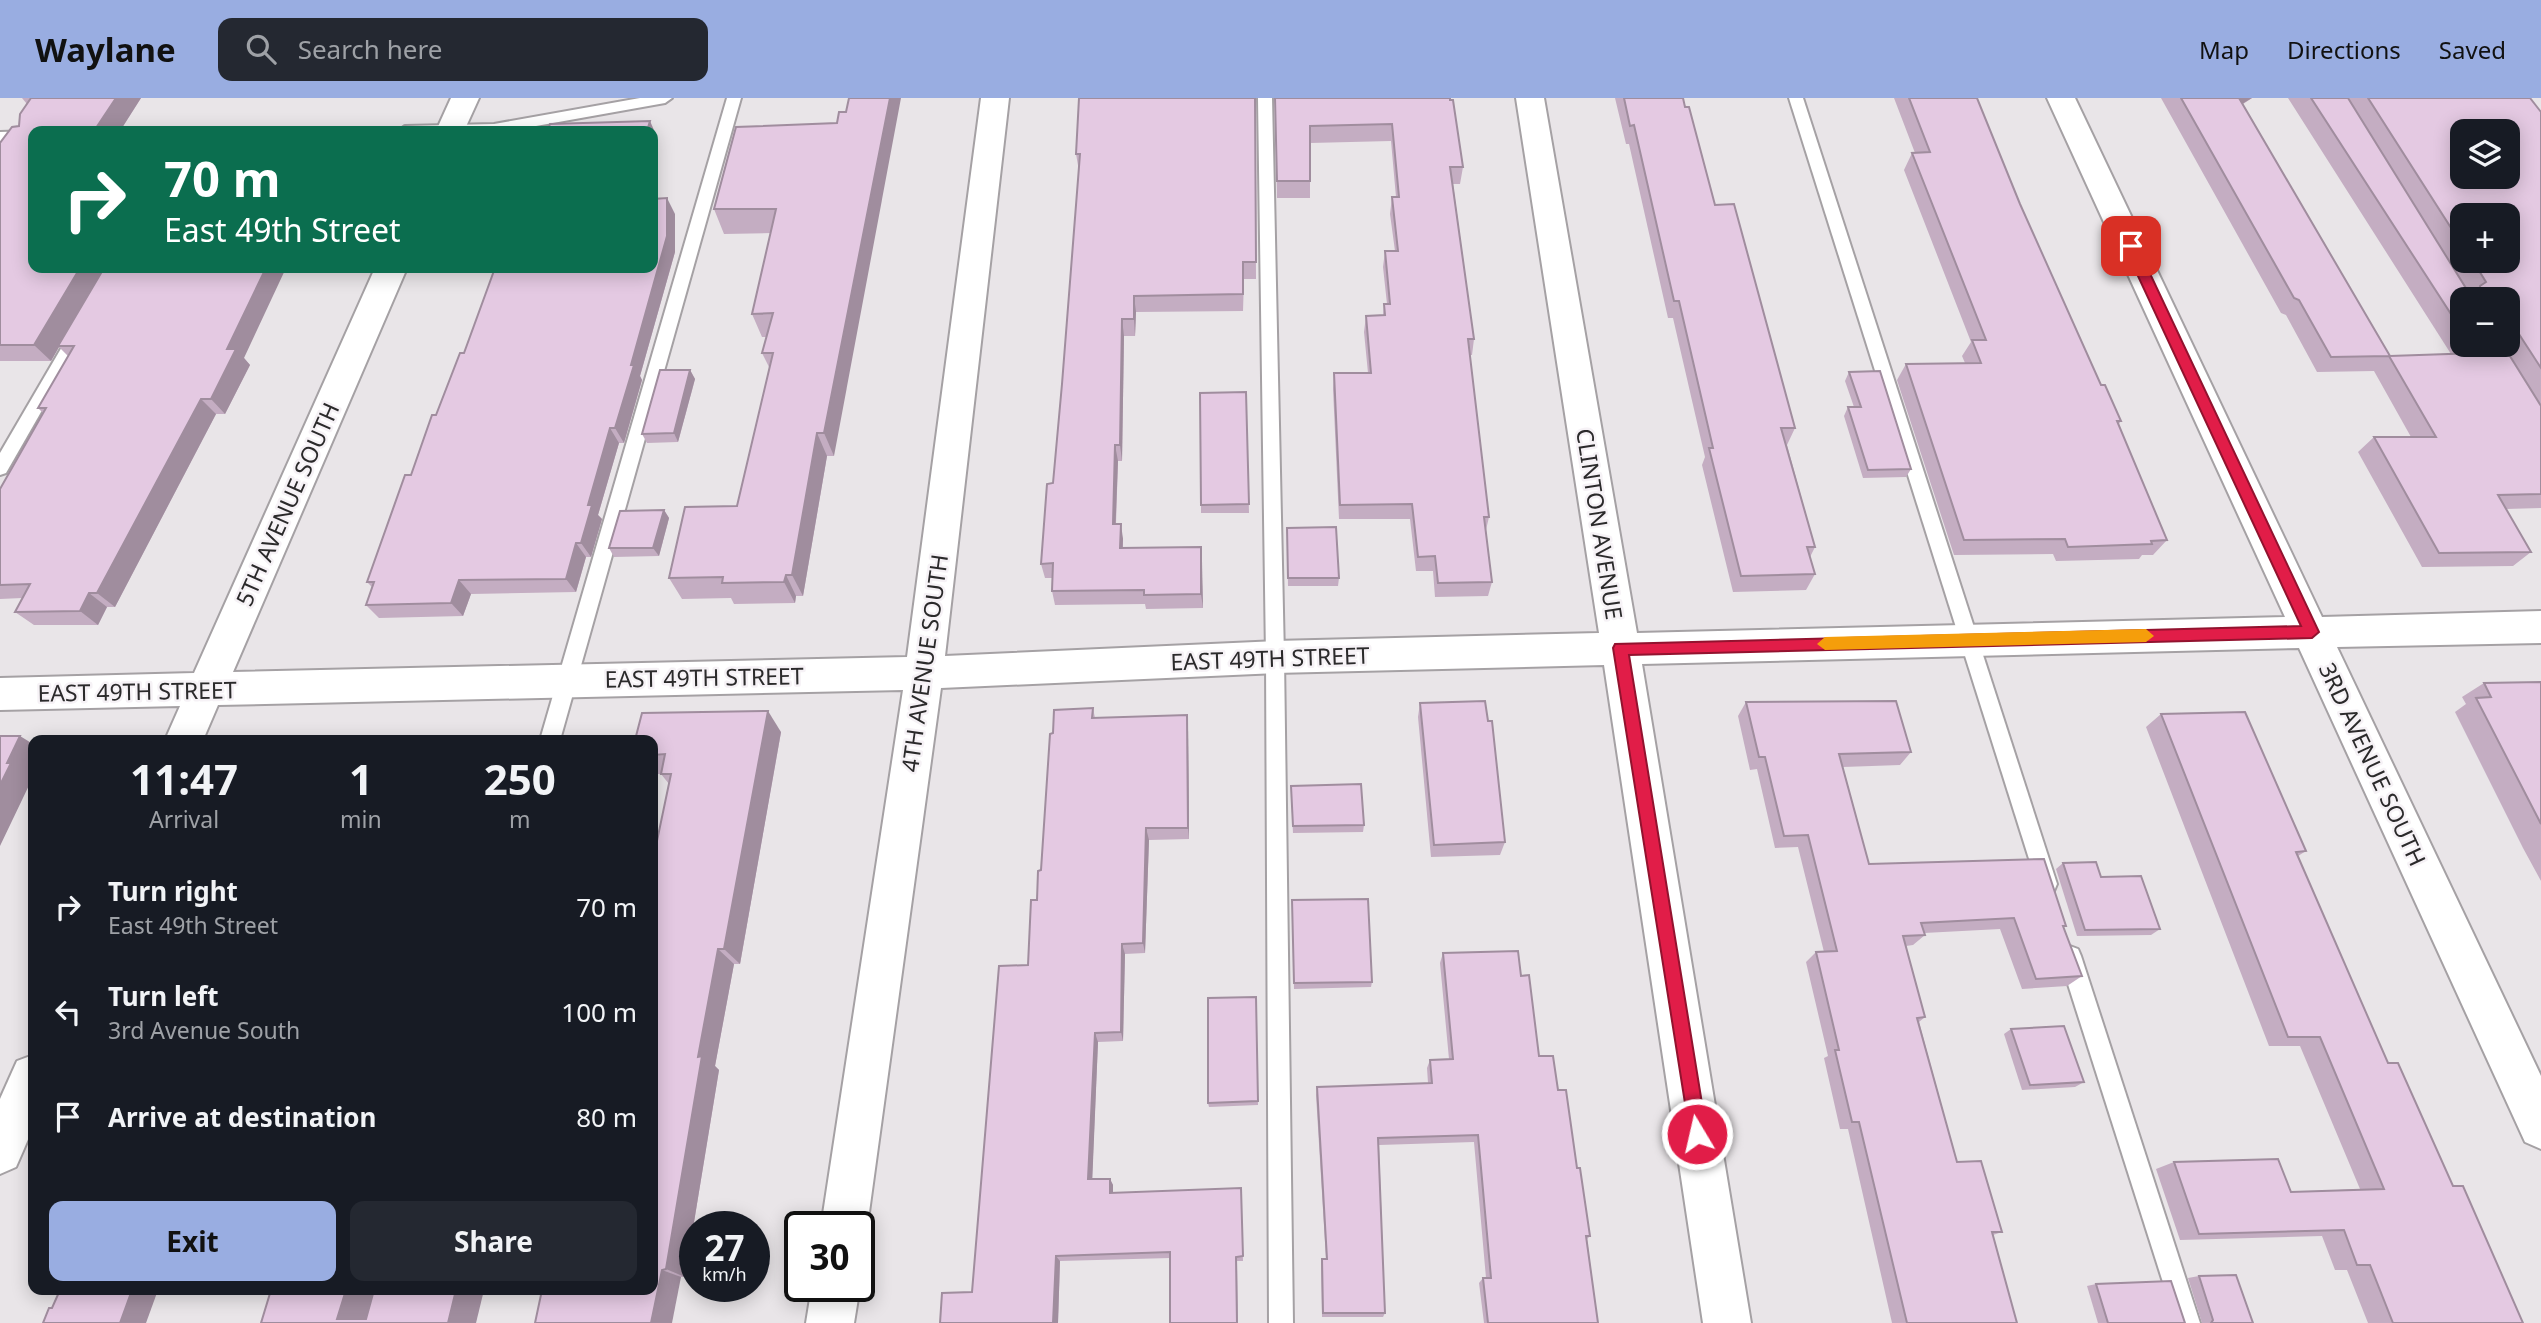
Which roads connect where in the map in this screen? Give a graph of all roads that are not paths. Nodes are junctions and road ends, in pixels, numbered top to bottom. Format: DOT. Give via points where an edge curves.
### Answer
graph roads {
  1 [pos="465,98"];
  2 [pos="664,98"];
  3 [pos="734,98"];
  4 [pos="995,98"];
  5 [pos="1265,98"];
  6 [pos="1530,98"];
  7 [pos="1796,98"];
  8 [pos="2061,98"];
  9 [pos="453,126"];
  10 [pos="510,126"];
  11 [pos="28,136"];
  12 [pos="0,137"];
  13 [pos="389,273"];
  14 [pos="89,315"];
  15 [pos="0,468"];
  16 [pos="2541,627"];
  17 [pos="2312,632"];
  18 [pos="1969,641"];
  19 [pos="1621,648"];
  20 [pos="1275,657"];
  21 [pos="924,673"];
  22 [pos="568,680"];
  23 [pos="205,690"];
  24 [pos="0,694"];
  25 [pos="186,735"];
  26 [pos="552,735"];
  27 [pos="2052,898"];
  28 [pos="2064,938"];
  29 [pos="28,1088"];
  30 [pos="2541,1126"];
  31 [pos="0,1151"];
  32 [pos="846,1211"];
  33 [pos="833,1302"];
  34 [pos="830,1323"];
  35 [pos="1281,1323"];
  36 [pos="1727,1323"];
  37 [pos="2188,1323"];
  1 -- 9 [label="street"];
  2 -- 10 [label="lane"];
  3 -- 22 [label="lane"];
  4 -- 21 [label="street, 4TH AVENUE SOUTH"];
  5 -- 20 [label="lane"];
  6 -- 19 [label="street, CLINTON AVENUE"];
  7 -- 18 [label="lane"];
  8 -- 17 [label="street, 3RD AVENUE SOUTH"];
  11 -- 12 [label="lane"];
  13 -- 23 [label="street, 5TH AVENUE SOUTH"];
  14 -- 15 [label="lane"];
  16 -- 17 [label="street, EAST 49TH STREET"];
  17 -- 18 [label="street, EAST 49TH STREET"];
  17 -- 30 [label="street, 3RD AVENUE SOUTH"];
  18 -- 19 [label="street, EAST 49TH STREET"];
  18 -- 27 [label="lane"];
  19 -- 20 [label="street, EAST 49TH STREET"];
  19 -- 36 [label="street, CLINTON AVENUE"];
  20 -- 21 [label="street, EAST 49TH STREET"];
  20 -- 35 [label="lane"];
  21 -- 22 [label="street, EAST 49TH STREET"];
  21 -- 32 [label="street, 4TH AVENUE SOUTH"];
  22 -- 23 [label="street, EAST 49TH STREET"];
  22 -- 26 [label="lane"];
  23 -- 24 [label="street, EAST 49TH STREET"];
  23 -- 25 [label="street, 5TH AVENUE SOUTH"];
  28 -- 37 [label="lane"];
  29 -- 31 [label="street"];
  33 -- 34 [label="street"];
}
